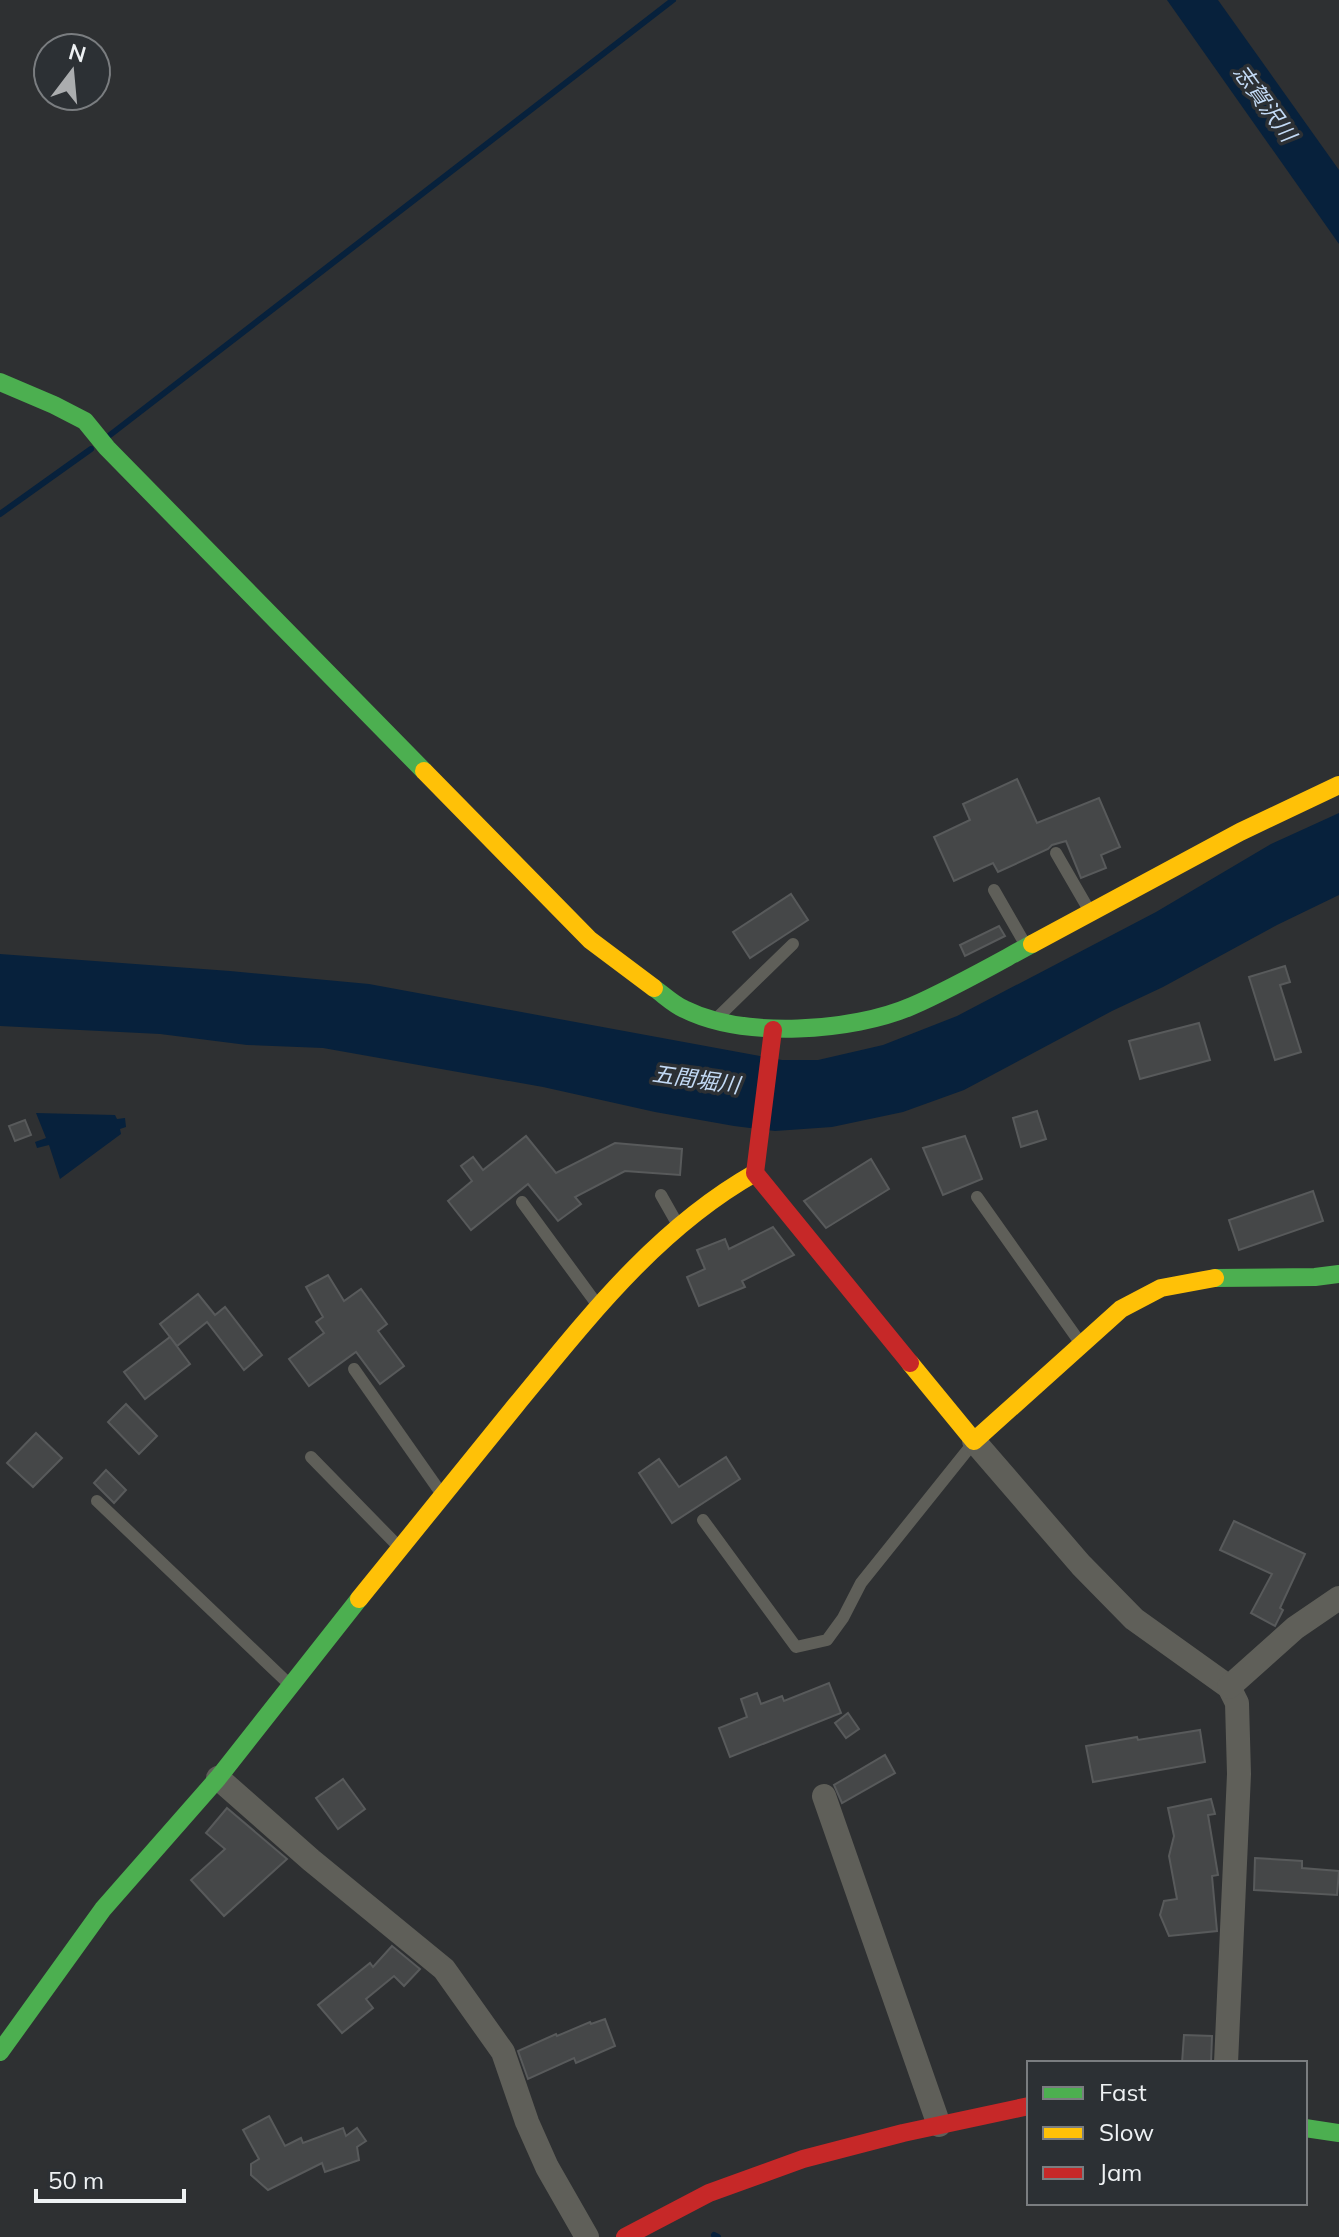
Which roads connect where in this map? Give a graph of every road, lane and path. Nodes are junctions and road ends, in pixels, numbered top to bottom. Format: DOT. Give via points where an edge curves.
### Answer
graph roads {
  1 [pos="0,382"];
  2 [pos="1339,785"];
  3 [pos="1056,853"];
  4 [pos="994,890"];
  5 [pos="1090,913"];
  6 [pos="793,944"];
  7 [pos="1027,947"];
  8 [pos="715,1020"];
  9 [pos="773,1030"];
  10 [pos="755,1173"];
  11 [pos="661,1195"];
  12 [pos="977,1197"];
  13 [pos="522,1202"];
  14 [pos="679,1227"];
  15 [pos="1339,1274"];
  16 [pos="598,1306"];
  17 [pos="1081,1344"];
  18 [pos="354,1369"];
  19 [pos="974,1441"];
  20 [pos="311,1457"];
  21 [pos="443,1496"];
  22 [pos="97,1501"];
  23 [pos="703,1520"];
  24 [pos="400,1548"];
  25 [pos="1339,1598"];
  26 [pos="291,1686"];
  27 [pos="1229,1687"];
  28 [pos="218,1778"];
  29 [pos="824,1796"];
  30 [pos="0,2052"];
  31 [pos="1226,2061"];
  32 [pos="1027,2106"];
  33 [pos="939,2125"];
  34 [pos="1307,2128"];
  35 [pos="1339,2133"];
  36 [pos="587,2237"];
  37 [pos="625,2237"];
  1 -- 8 [label="street" via="85,421 590,940 683,1009"];
  2 -- 5 [label="street"];
  3 -- 5 [label="lane"];
  4 -- 7 [label="lane"];
  5 -- 7 [label="street"];
  6 -- 8 [label="lane"];
  7 -- 9 [label="street" via="910,1007 854,1023"];
  8 -- 9 [label="street"];
  9 -- 10 [label="street"];
  10 -- 14 [label="street"];
  10 -- 19 [label="street"];
  11 -- 14 [label="lane"];
  12 -- 17 [label="lane"];
  13 -- 16 [label="lane"];
  14 -- 16 [label="street"];
  15 -- 17 [label="street" via="1216,1278 1161,1288 1121,1309"];
  16 -- 21 [label="street"];
  17 -- 19 [label="street"];
  18 -- 21 [label="lane"];
  19 -- 23 [label="lane" via="861,1583 827,1640 796,1647"];
  19 -- 27 [label="street" via="1134,1619"];
  20 -- 24 [label="lane"];
  21 -- 24 [label="street"];
  22 -- 26 [label="lane"];
  24 -- 26 [label="street"];
  25 -- 27 [label="street" via="1295,1628"];
  26 -- 28 [label="street"];
  27 -- 31 [label="street" via="1237,1703 1239,1774"];
  28 -- 30 [label="street" via="103,1909"];
  28 -- 36 [label="street" via="444,1969 503,2052 547,2167"];
  29 -- 33 [label="street"];
  32 -- 33 [label="street"];
  33 -- 37 [label="street" via="746,2178"];
  34 -- 35 [label="street"];
}
